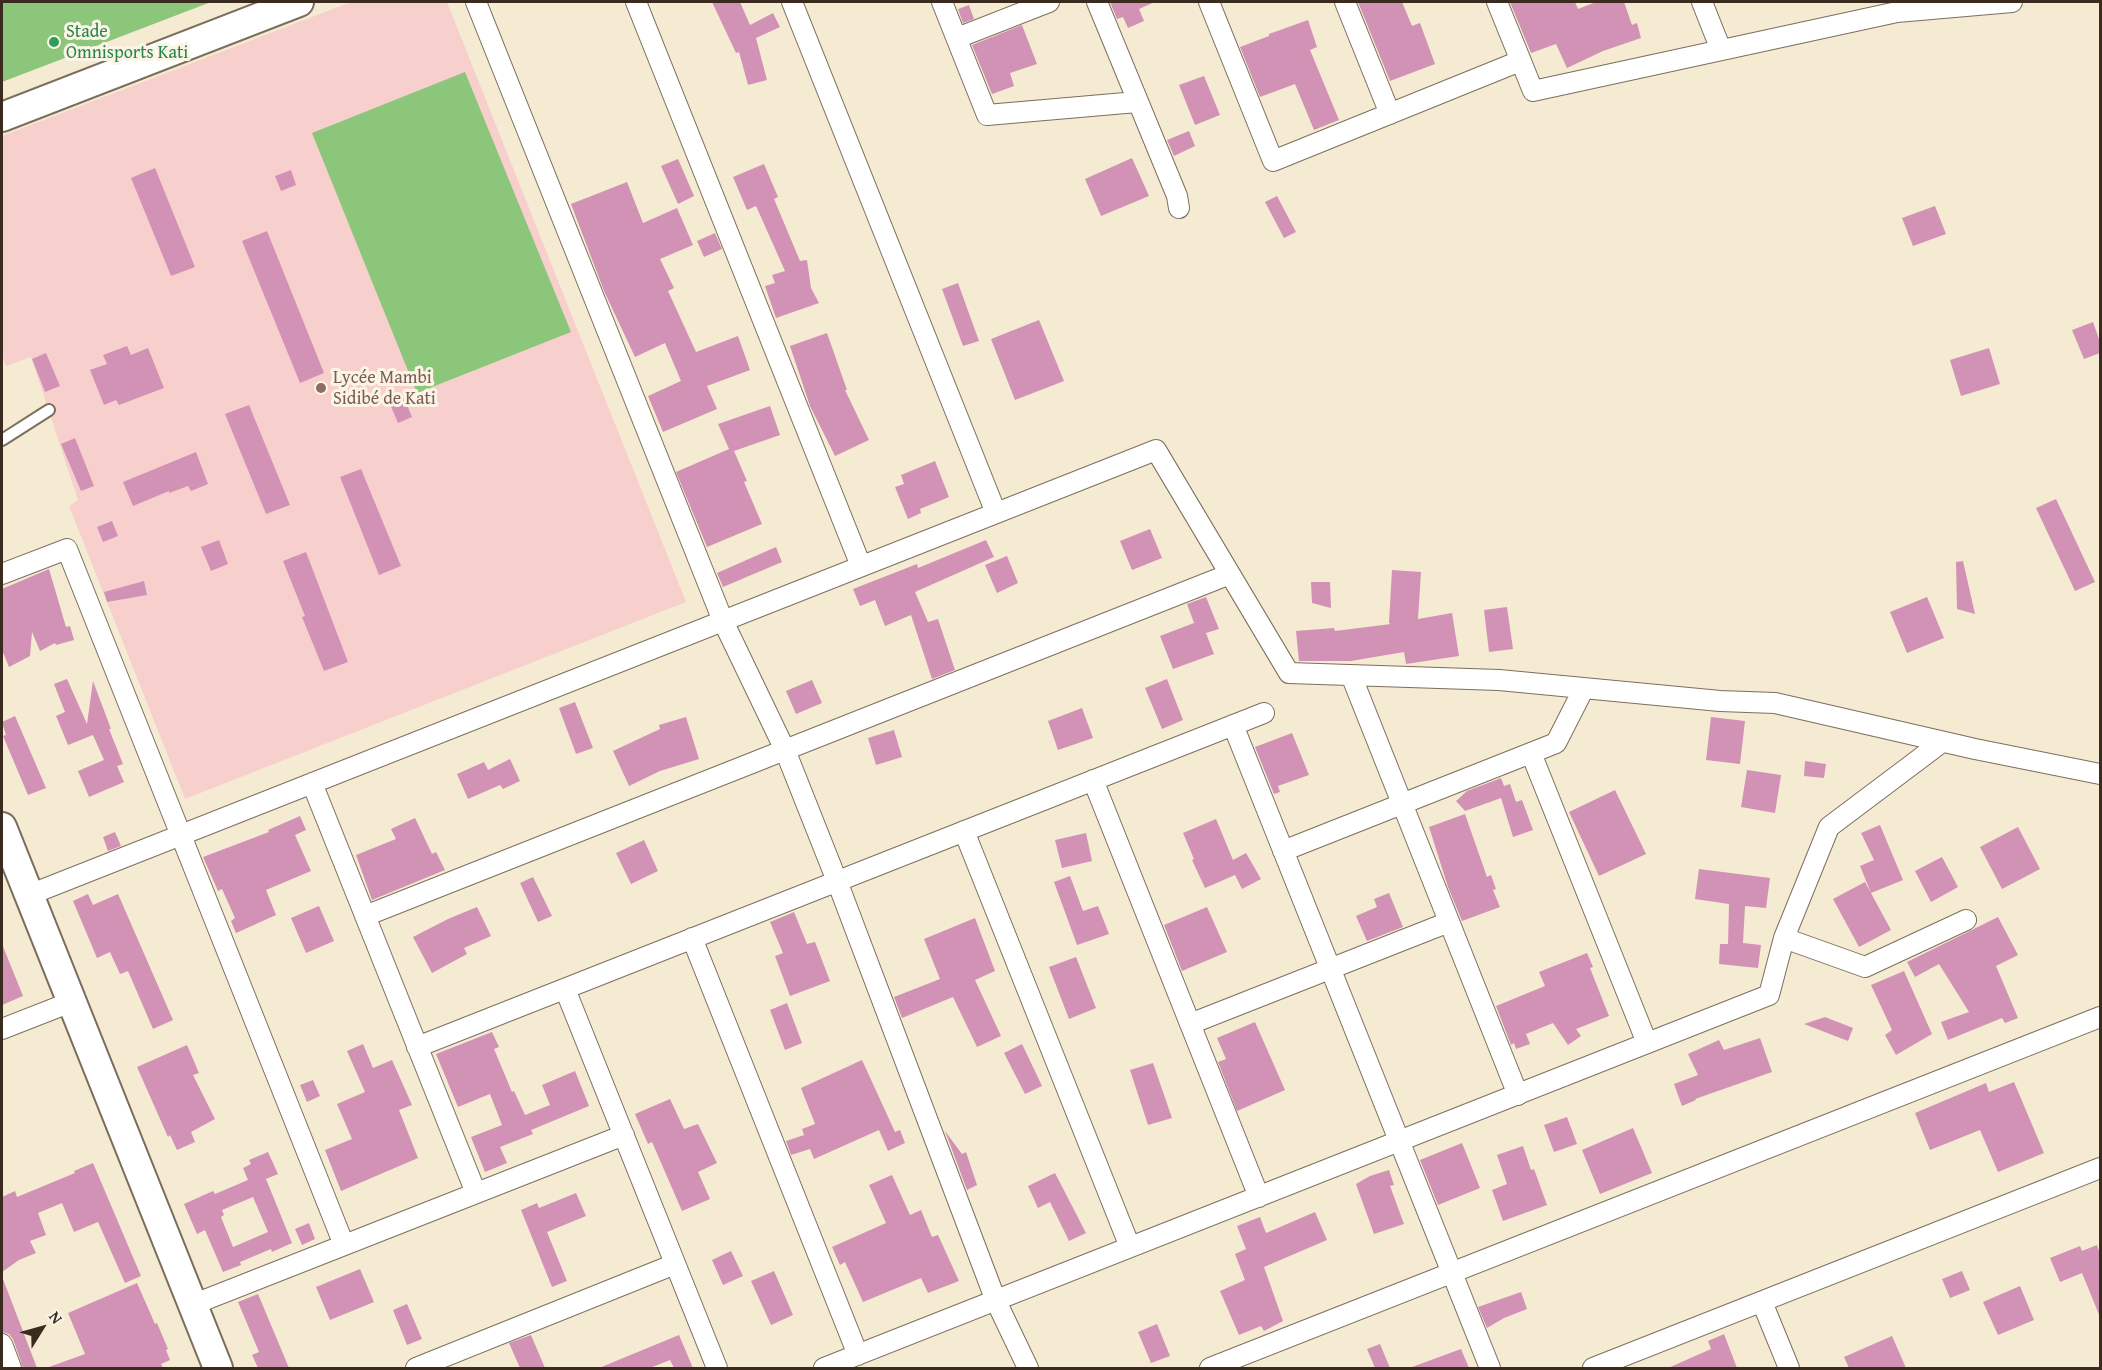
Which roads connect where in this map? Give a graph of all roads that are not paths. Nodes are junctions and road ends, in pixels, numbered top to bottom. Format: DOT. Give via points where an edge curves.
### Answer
graph roads {
  1 [pos="299,2"];
  2 [pos="476,2"];
  3 [pos="636,2"];
  4 [pos="792,2"];
  5 [pos="942,2"];
  6 [pos="1049,2"];
  7 [pos="1097,2"];
  8 [pos="1209,2"];
  9 [pos="1345,2"];
  10 [pos="1497,2"];
  11 [pos="1702,2"];
  12 [pos="2012,2"];
  13 [pos="957,38"];
  14 [pos="1721,50"];
  15 [pos="1520,61"];
  16 [pos="1137,102"];
  17 [pos="1390,114"];
  18 [pos="2,117"];
  19 [pos="1179,208"];
  20 [pos="49,410"];
  21 [pos="2,440"];
  22 [pos="996,513"];
  23 [pos="861,566"];
  24 [pos="2,574"];
  25 [pos="1230,574"];
  26 [pos="724,621"];
  27 [pos="1351,675"];
  28 [pos="1584,688"];
  29 [pos="1264,713"];
  30 [pos="1233,725"];
  31 [pos="1942,742"];
  32 [pos="785,750"];
  33 [pos="1531,753"];
  34 [pos="2100,774"];
  35 [pos="1093,780"];
  36 [pos="312,783"];
  37 [pos="1402,804"];
  38 [pos="2,827"];
  39 [pos="964,831"];
  40 [pos="181,835"];
  41 [pos="1283,851"];
  42 [pos="837,881"];
  43 [pos="29,895"];
  44 [pos="365,916"];
  45 [pos="1966,920"];
  46 [pos="1449,922"];
  47 [pos="1784,938"];
  48 [pos="692,939"];
  49 [pos="1330,968"];
  50 [pos="566,988"];
  51 [pos="71,1002"];
  52 [pos="2100,1017"];
  53 [pos="1190,1024"];
  54 [pos="2,1029"];
  55 [pos="1647,1043"];
  56 [pos="417,1047"];
  57 [pos="1518,1095"];
  58 [pos="624,1135"];
  59 [pos="1399,1141"];
  60 [pos="2100,1168"];
  61 [pos="476,1193"];
  62 [pos="1258,1197"];
  63 [pos="344,1245"];
  64 [pos="1130,1247"];
  65 [pos="675,1264"];
  66 [pos="1452,1273"];
  67 [pos="996,1301"];
  68 [pos="1762,1302"];
  69 [pos="192,1305"];
  70 [pos="858,1355"];
  71 [pos="1639,1360"];
  72 [pos="218,1368"];
  73 [pos="416,1368"];
  74 [pos="717,1368"];
  75 [pos="824,1368"];
  76 [pos="1028,1368"];
  77 [pos="1210,1368"];
  78 [pos="1490,1368"];
  79 [pos="1593,1368"];
  80 [pos="1788,1368"];
  1 -- 18 [label="main road"];
  2 -- 26 [label="street"];
  3 -- 23 [label="street"];
  4 -- 22 [label="street"];
  5 -- 13 [label="street"];
  6 -- 13 [label="street"];
  7 -- 16 [label="street"];
  8 -- 17 [label="street" via="1273,161"];
  9 -- 17 [label="street"];
  10 -- 15 [label="street"];
  11 -- 14 [label="street"];
  12 -- 14 [label="street" via="1897,12"];
  13 -- 16 [label="street" via="987,115"];
  14 -- 15 [label="street" via="1533,91"];
  15 -- 17 [label="street"];
  16 -- 19 [label="street"];
  20 -- 21 [label="lane"];
  22 -- 23 [label="street"];
  22 -- 25 [label="street" via="1156,450"];
  23 -- 26 [label="street"];
  24 -- 40 [label="street" via="67,549"];
  25 -- 27 [label="street" via="1289,673"];
  25 -- 32 [label="street"];
  26 -- 32 [label="street"];
  26 -- 36 [label="street"];
  27 -- 28 [label="street" via="1499,680"];
  27 -- 37 [label="street"];
  28 -- 31 [label="street" via="1775,703"];
  28 -- 33 [label="street" via="1556,743"];
  29 -- 30 [label="street"];
  30 -- 35 [label="street"];
  30 -- 41 [label="street"];
  31 -- 34 [label="street"];
  31 -- 47 [label="street" via="1829,826"];
  32 -- 42 [label="street"];
  32 -- 44 [label="street"];
  33 -- 37 [label="street"];
  33 -- 55 [label="street"];
  35 -- 39 [label="street"];
  35 -- 53 [label="street"];
  36 -- 40 [label="street"];
  36 -- 44 [label="street"];
  37 -- 41 [label="street"];
  37 -- 46 [label="street"];
  38 -- 43 [label="main road"];
  39 -- 42 [label="street"];
  39 -- 64 [label="street"];
  40 -- 43 [label="street"];
  40 -- 63 [label="street"];
  41 -- 49 [label="street"];
  42 -- 48 [label="street"];
  42 -- 67 [label="street"];
  43 -- 51 [label="main road"];
  44 -- 56 [label="street"];
  45 -- 47 [label="street" via="1865,966"];
  46 -- 49 [label="street"];
  46 -- 57 [label="street"];
  47 -- 55 [label="street" via="1769,995"];
  48 -- 50 [label="street"];
  48 -- 70 [label="street"];
  49 -- 53 [label="street"];
  49 -- 59 [label="street"];
  50 -- 56 [label="street"];
  50 -- 58 [label="street"];
  51 -- 54 [label="street"];
  51 -- 69 [label="main road"];
  52 -- 66 [label="street"];
  53 -- 62 [label="street"];
  55 -- 57 [label="street"];
  56 -- 61 [label="street"];
  57 -- 59 [label="street"];
  58 -- 61 [label="street"];
  58 -- 65 [label="street"];
  59 -- 62 [label="street"];
  59 -- 66 [label="street"];
  60 -- 68 [label="street"];
  61 -- 63 [label="street"];
  62 -- 64 [label="street"];
  63 -- 69 [label="street"];
  64 -- 67 [label="street"];
  65 -- 73 [label="street"];
  65 -- 74 [label="street"];
  66 -- 77 [label="street"];
  66 -- 78 [label="street"];
  67 -- 70 [label="street"];
  67 -- 76 [label="street"];
  68 -- 71 [label="street"];
  68 -- 80 [label="street"];
  69 -- 72 [label="main road"];
  70 -- 75 [label="street"];
  71 -- 79 [label="street"];
}
